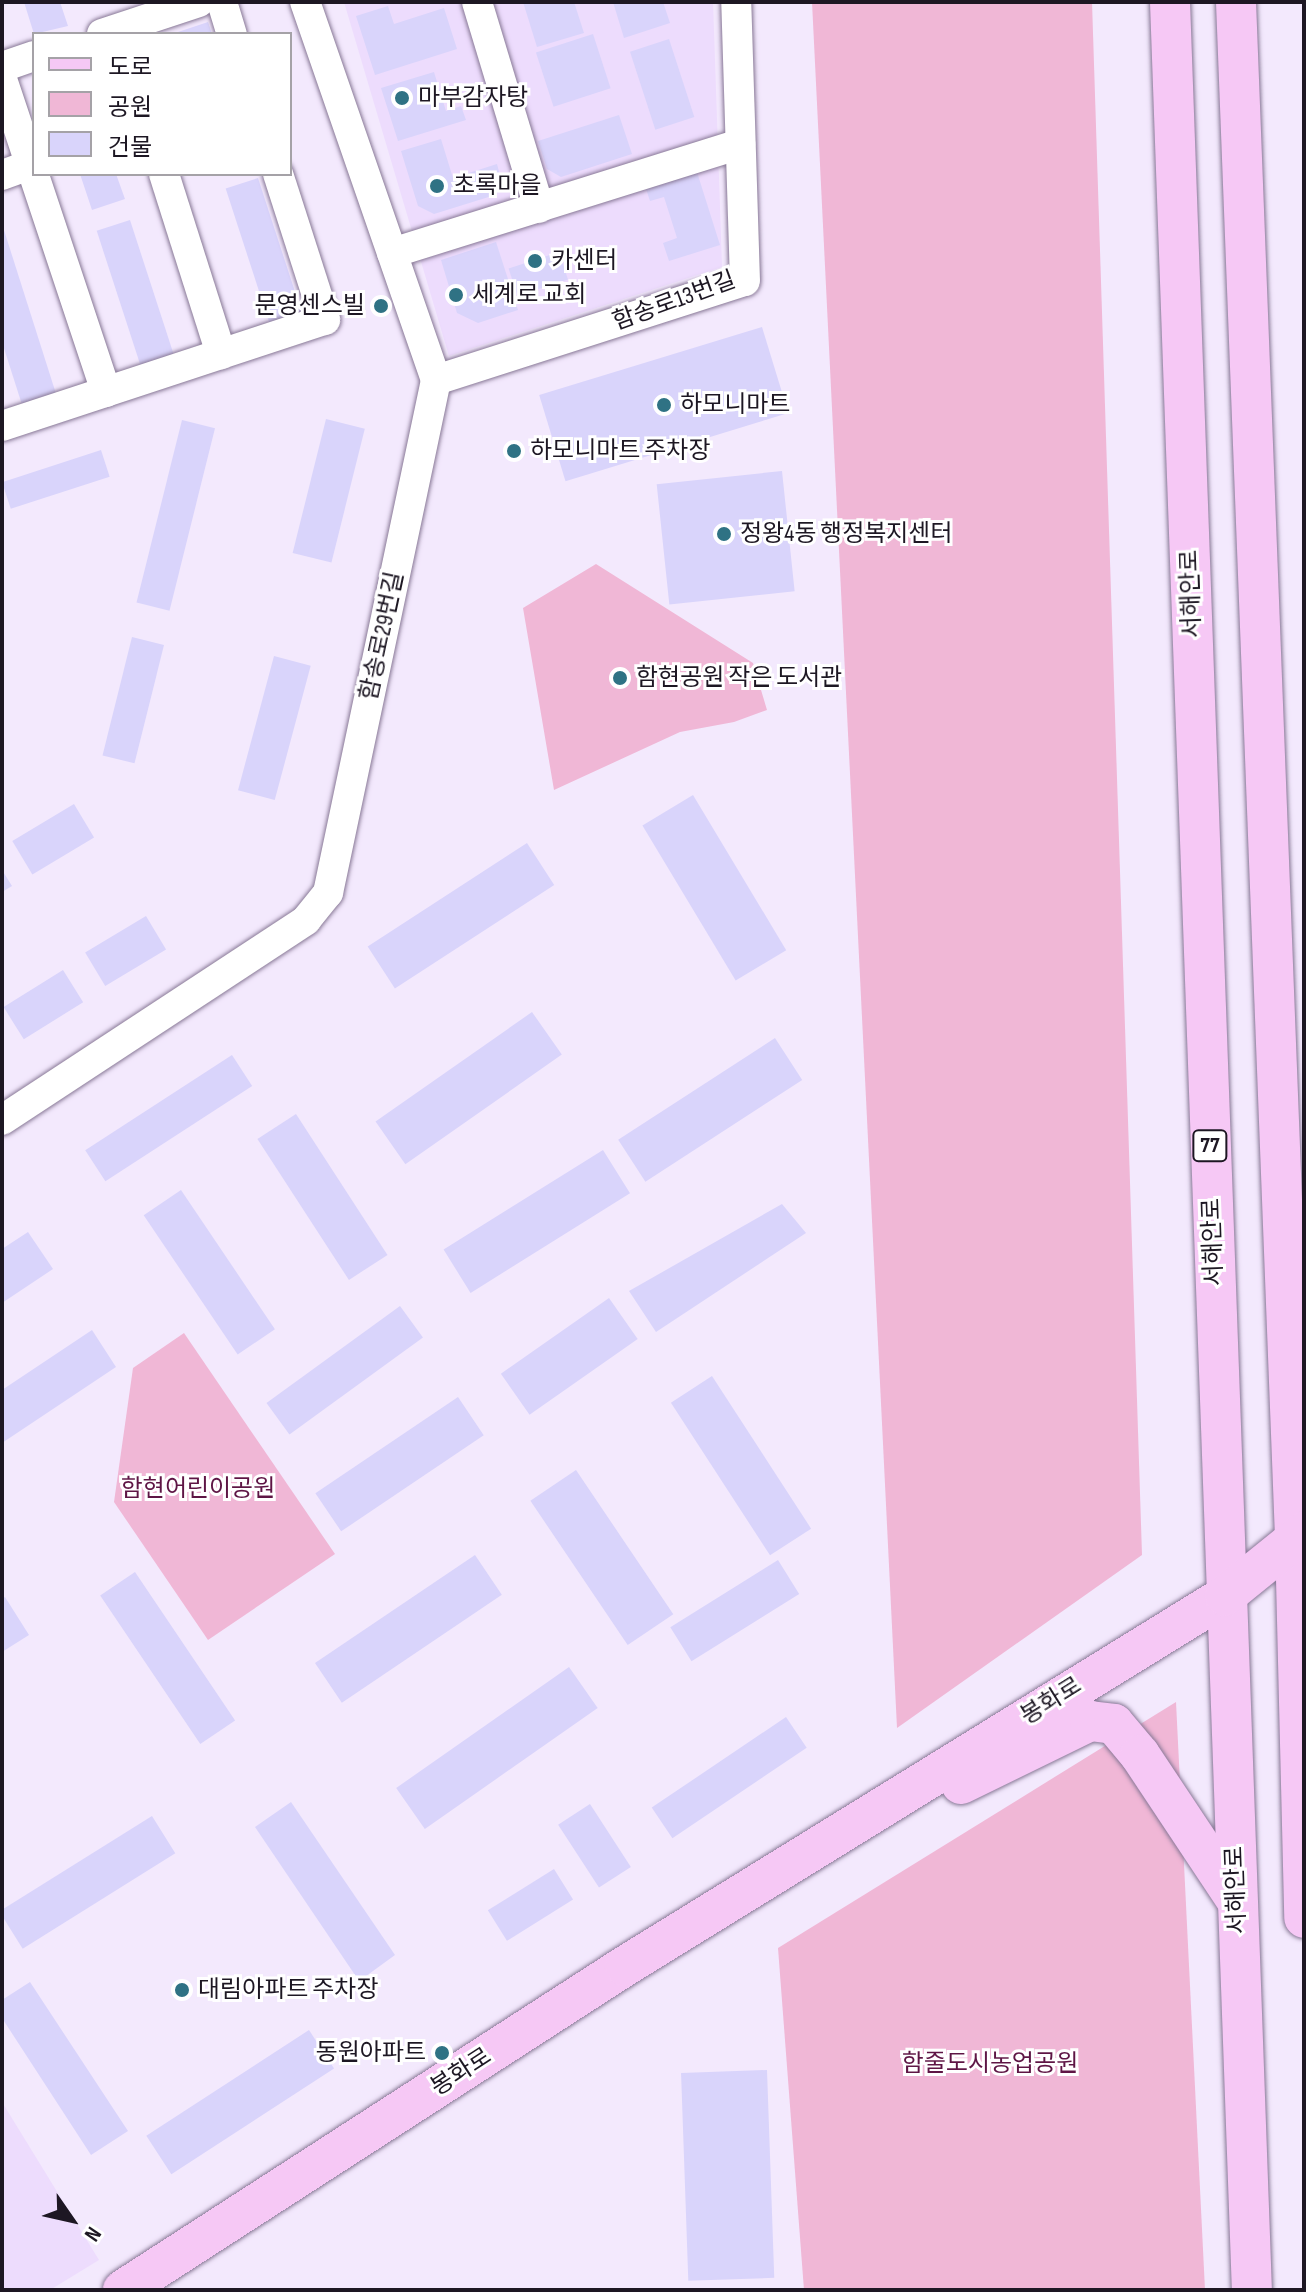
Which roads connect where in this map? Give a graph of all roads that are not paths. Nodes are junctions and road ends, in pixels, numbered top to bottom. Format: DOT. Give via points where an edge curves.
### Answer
graph roads {
  1 [pos="199,2"];
  2 [pos="222,2"];
  3 [pos="305,2"];
  4 [pos="477,2"];
  5 [pos="736,2"];
  6 [pos="1170,2"];
  7 [pos="1236,2"];
  8 [pos="113,32"];
  9 [pos="231,32"];
  10 [pos="32,57"];
  11 [pos="2,67"];
  12 [pos="2,79"];
  13 [pos="740,144"];
  14 [pos="16,170"];
  15 [pos="165,176"];
  16 [pos="279,176"];
  17 [pos="539,208"];
  18 [pos="392,253"];
  19 [pos="221,354"];
  20 [pos="436,380"];
  21 [pos="106,392"];
  22 [pos="2,426"];
  23 [pos="2,1120"];
  24 [pos="1297,1409"];
  25 [pos="1300,1535"];
  26 [pos="1225,1596"];
  27 [pos="801,1857"];
  28 [pos="1237,1900"];
  29 [pos="1304,1918"];
  30 [pos="123,2290"];
  31 [pos="1252,2290"];
  1 -- 8 [label="street"];
  2 -- 9 [label="street"];
  3 -- 18 [label="street"];
  4 -- 17 [label="street"];
  5 -- 13 [label="street, 함송로13번길"];
  6 -- 26 [label="main road, 서해안로 / 77"];
  7 -- 24 [label="main road"];
  10 -- 11 [label="street"];
  12 -- 14 [label="street"];
  13 -- 17 [label="street"];
  13 -- 20 [label="street, 함송로13번길" via="745,281"];
  14 -- 21 [label="street"];
  15 -- 19 [label="street"];
  16 -- 19 [label="street" via="325,320"];
  17 -- 18 [label="street"];
  18 -- 20 [label="street"];
  19 -- 21 [label="street"];
  20 -- 23 [label="street, 함송로29번길" via="328,893 306,920"];
  21 -- 22 [label="street"];
  24 -- 25 [label="main road"];
  25 -- 26 [label="main road, 봉화로"];
  25 -- 29 [label="main road"];
  26 -- 27 [label="main road, 봉화로"];
  26 -- 28 [label="main road, 서해안로 / 77"];
  27 -- 28 [label="main road, 봉화로" via="891,1820 1090,1721 1114,1724 1140,1755"];
  27 -- 30 [label="main road, 봉화로"];
  28 -- 31 [label="main road, 서해안로 / 77"];
}
